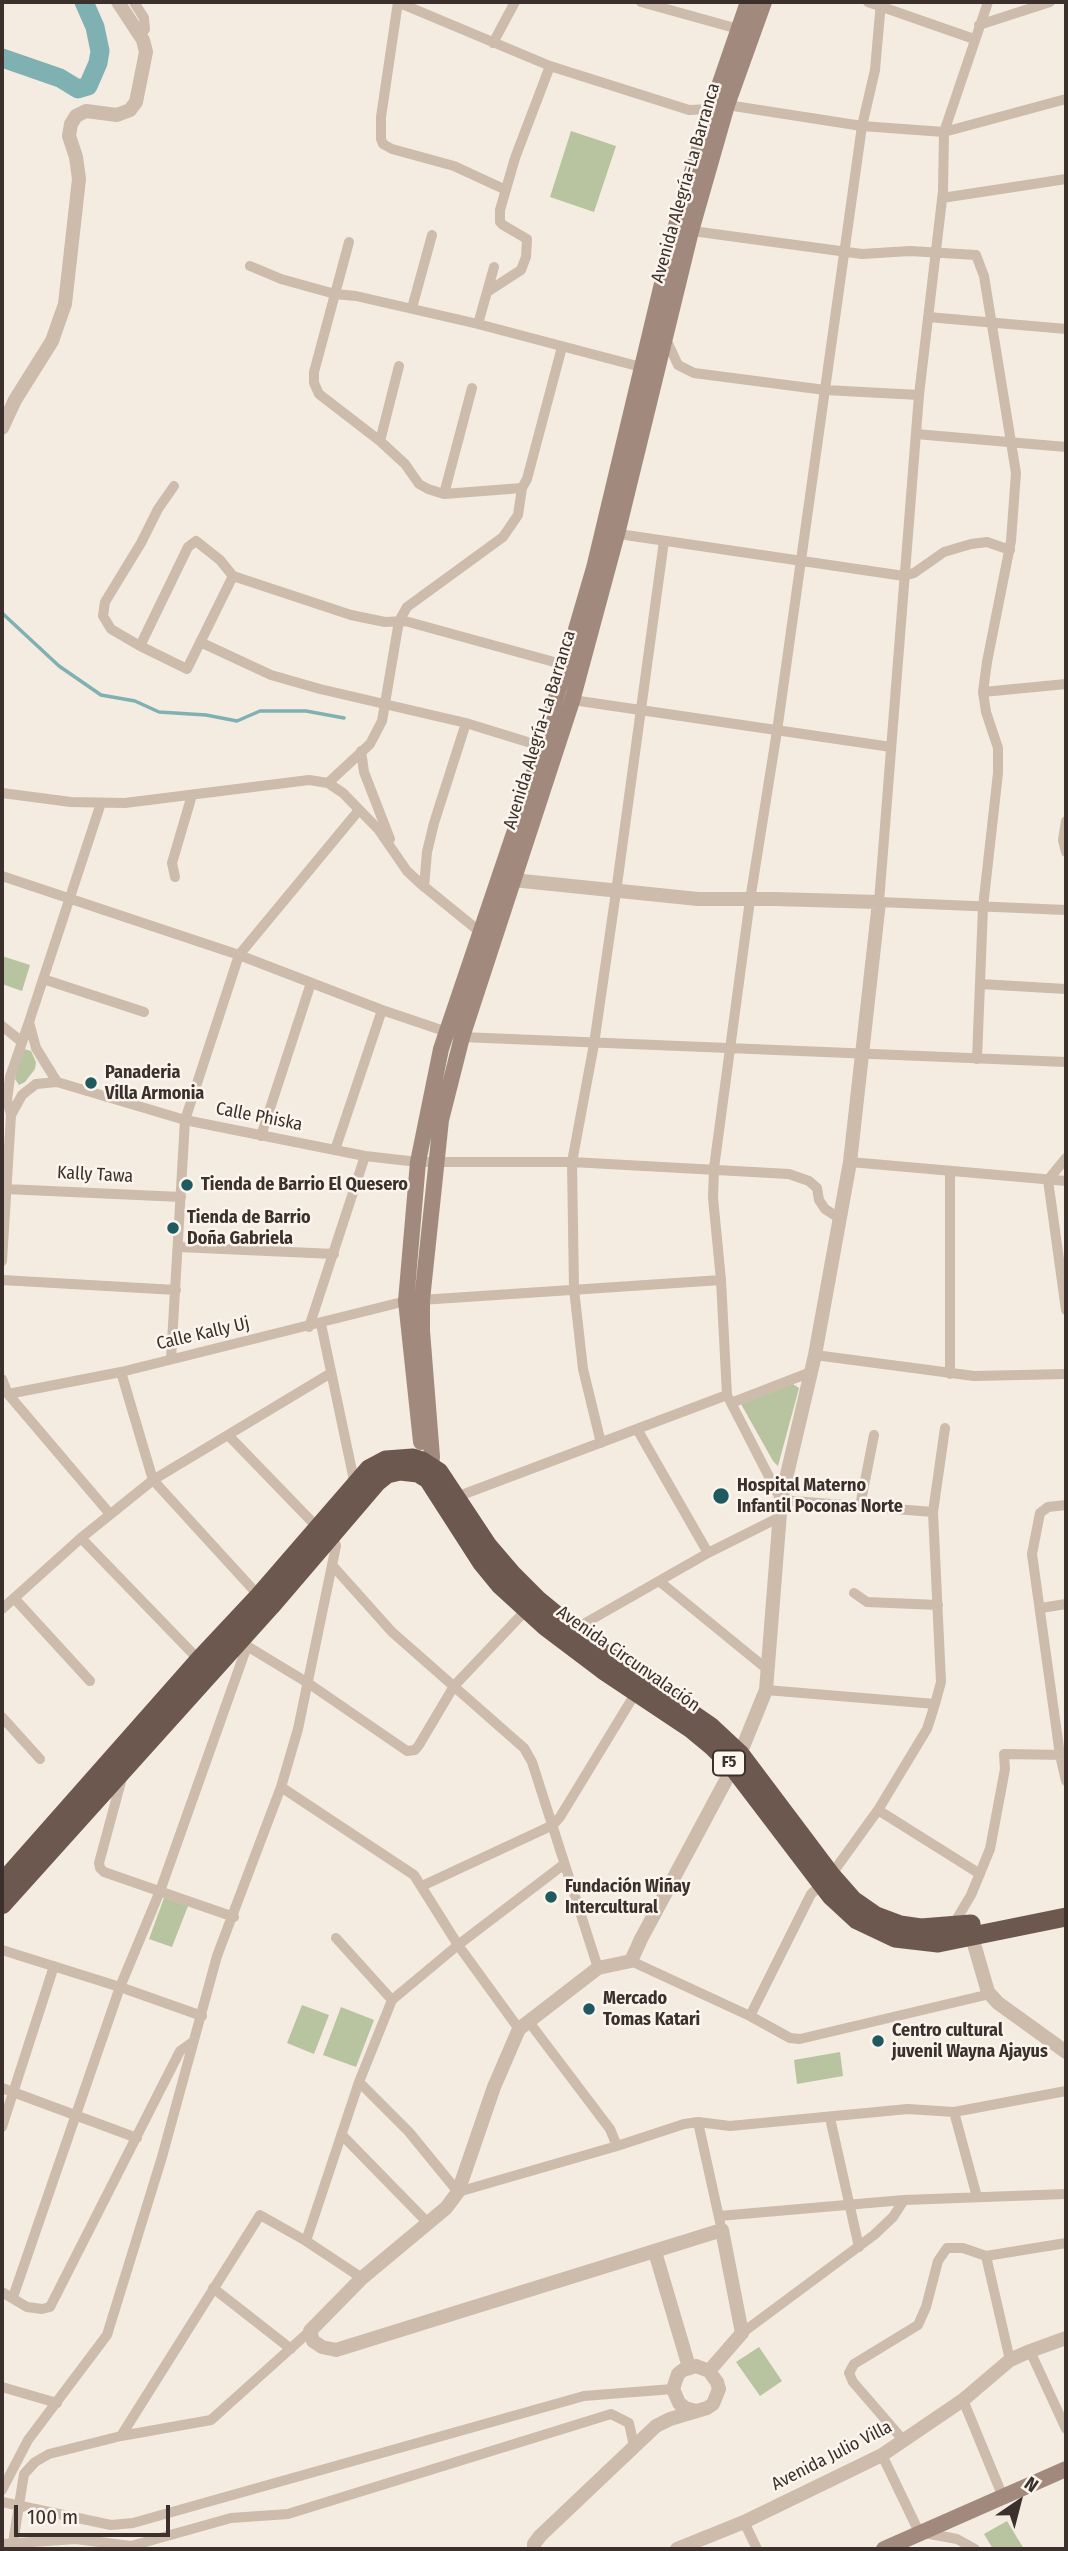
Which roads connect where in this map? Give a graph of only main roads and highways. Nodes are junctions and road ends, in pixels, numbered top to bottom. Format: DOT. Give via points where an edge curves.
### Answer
graph roads {
  1 [pos="748,2"];
  2 [pos="764,2"];
  3 [pos="746,32"];
  4 [pos="683,230"];
  5 [pos="610,532"];
  6 [pos="564,699"];
  7 [pos="454,1035"];
  8 [pos="414,1301"];
  9 [pos="425,1470"];
  10 [pos="324,1529"];
  11 [pos="532,1605"];
  12 [pos="640,1687"];
  13 [pos="113,1774"];
  14 [pos="2,1883"];
  15 [pos="2,1905"];
  16 [pos="1066,1905"];
  17 [pos="1066,1917"];
  18 [pos="965,1929"];
  19 [pos="1065,2470"];
  20 [pos="913,2539"];
  21 [pos="884,2549"];
  1 -- 3 [label="main road, Avenida Alegría-La Barranca"];
  2 -- 3 [label="main road, Avenida Alegría-La Barranca"];
  3 -- 4 [label="main road, Avenida Alegría-La Barranca"];
  4 -- 5 [label="main road, Avenida Alegría-La Barranca" via="664,335"];
  4 -- 5 [label="main road, Avenida Alegría-La Barranca" via="641,367"];
  5 -- 6 [label="main road, Avenida Alegría-La Barranca"];
  5 -- 6 [label="main road, Avenida Alegría-La Barranca" via="565,665"];
  6 -- 7 [label="main road, Avenida Alegría-La Barranca"];
  7 -- 8 [label="main road, Avenida Alegría-La Barranca"];
  7 -- 8 [label="main road, Avenida Alegría-La Barranca" via="418,1162"];
  8 -- 9 [label="main road, Avenida Alegría-La Barranca" via="422,1331"];
  9 -- 10 [label="highway" via="400,1471 361,1489"];
  9 -- 11 [label="highway, Avenida Circunvalación / F5" via="447,1481 463,1537 482,1563 500,1585"];
  10 -- 13 [label="highway" via="199,1660"];
  10 -- 13 [label="highway" via="244,1643"];
  11 -- 12 [label="highway, Avenida Circunvalación / F5" via="573,1630"];
  11 -- 12 [label="highway, Avenida Circunvalación / F5" via="562,1640"];
  12 -- 18 [label="highway, Avenida Circunvalación / F5" via="736,1760 857,1920 895,1938 938,1943"];
  13 -- 14 [label="highway"];
  13 -- 15 [label="highway"];
  16 -- 18 [label="highway, Avenida Circunvalación / F5"];
  17 -- 18 [label="highway, Avenida Circunvalación / F5"];
  19 -- 20 [label="main road"];
  20 -- 21 [label="main road"];
}
